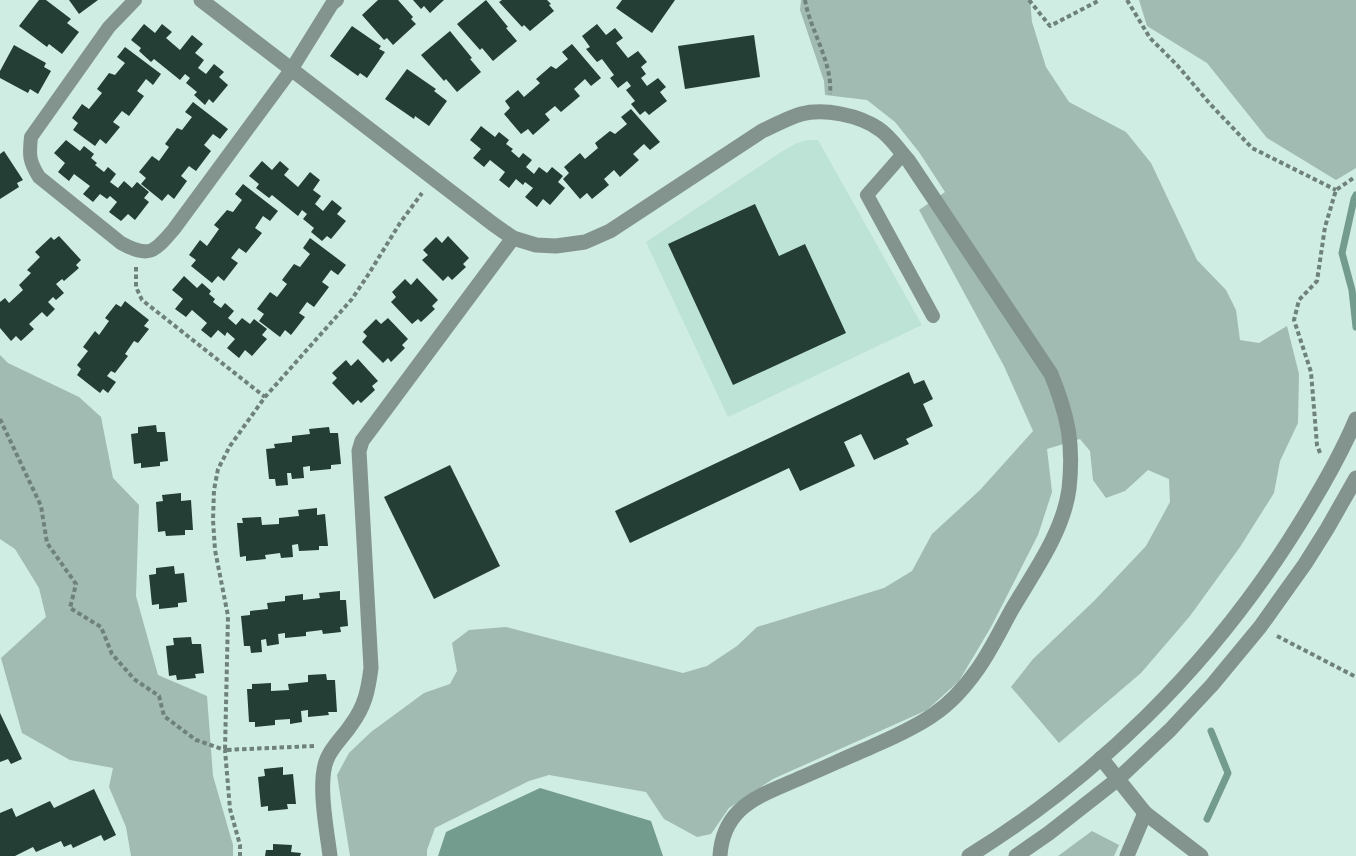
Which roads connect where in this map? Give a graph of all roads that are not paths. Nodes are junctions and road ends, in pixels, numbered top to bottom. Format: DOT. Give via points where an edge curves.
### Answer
graph roads {
  1 [pos="135,0"];
  2 [pos="201,0"];
  3 [pos="337,0"];
  4 [pos="291,70"];
  5 [pos="903,154"];
  6 [pos="513,238"];
  7 [pos="933,316"];
  8 [pos="1356,419"];
  9 [pos="1356,478"];
  10 [pos="1101,758"];
  11 [pos="1118,779"];
  12 [pos="1145,813"];
  13 [pos="330,856"];
  14 [pos="720,856"];
  15 [pos="969,856"];
  16 [pos="1016,856"];
  17 [pos="1127,856"];
  18 [pos="1201,856"];
  1 -- 4 [label="lane" via="109,27 31,136 29,152 39,177 136,251 157,248 174,229"];
  2 -- 4 [label="street"];
  3 -- 4 [label="lane"];
  4 -- 6 [label="street"];
  5 -- 6 [label="street" via="881,130 857,118 802,114 754,137 610,231 585,242 556,246"];
  5 -- 7 [label="lane" via="867,195"];
  5 -- 14 [label="street" via="1051,374 1069,429 1071,459 1063,514 1051,543 978,669 958,694 908,730 747,804 725,830"];
  6 -- 13 [label="street" via="362,441 359,451 370,669 364,705 327,758 324,771"];
  8 -- 10 [label="street" via="1305,516 1244,606 1177,685"];
  9 -- 11 [label="street" via="1305,564 1260,627 1170,730"];
  10 -- 11 [label="street"];
  10 -- 15 [label="street" via="1049,801"];
  11 -- 12 [label="street"];
  11 -- 16 [label="street"];
  12 -- 17 [label="street"];
  12 -- 18 [label="street"];
}
